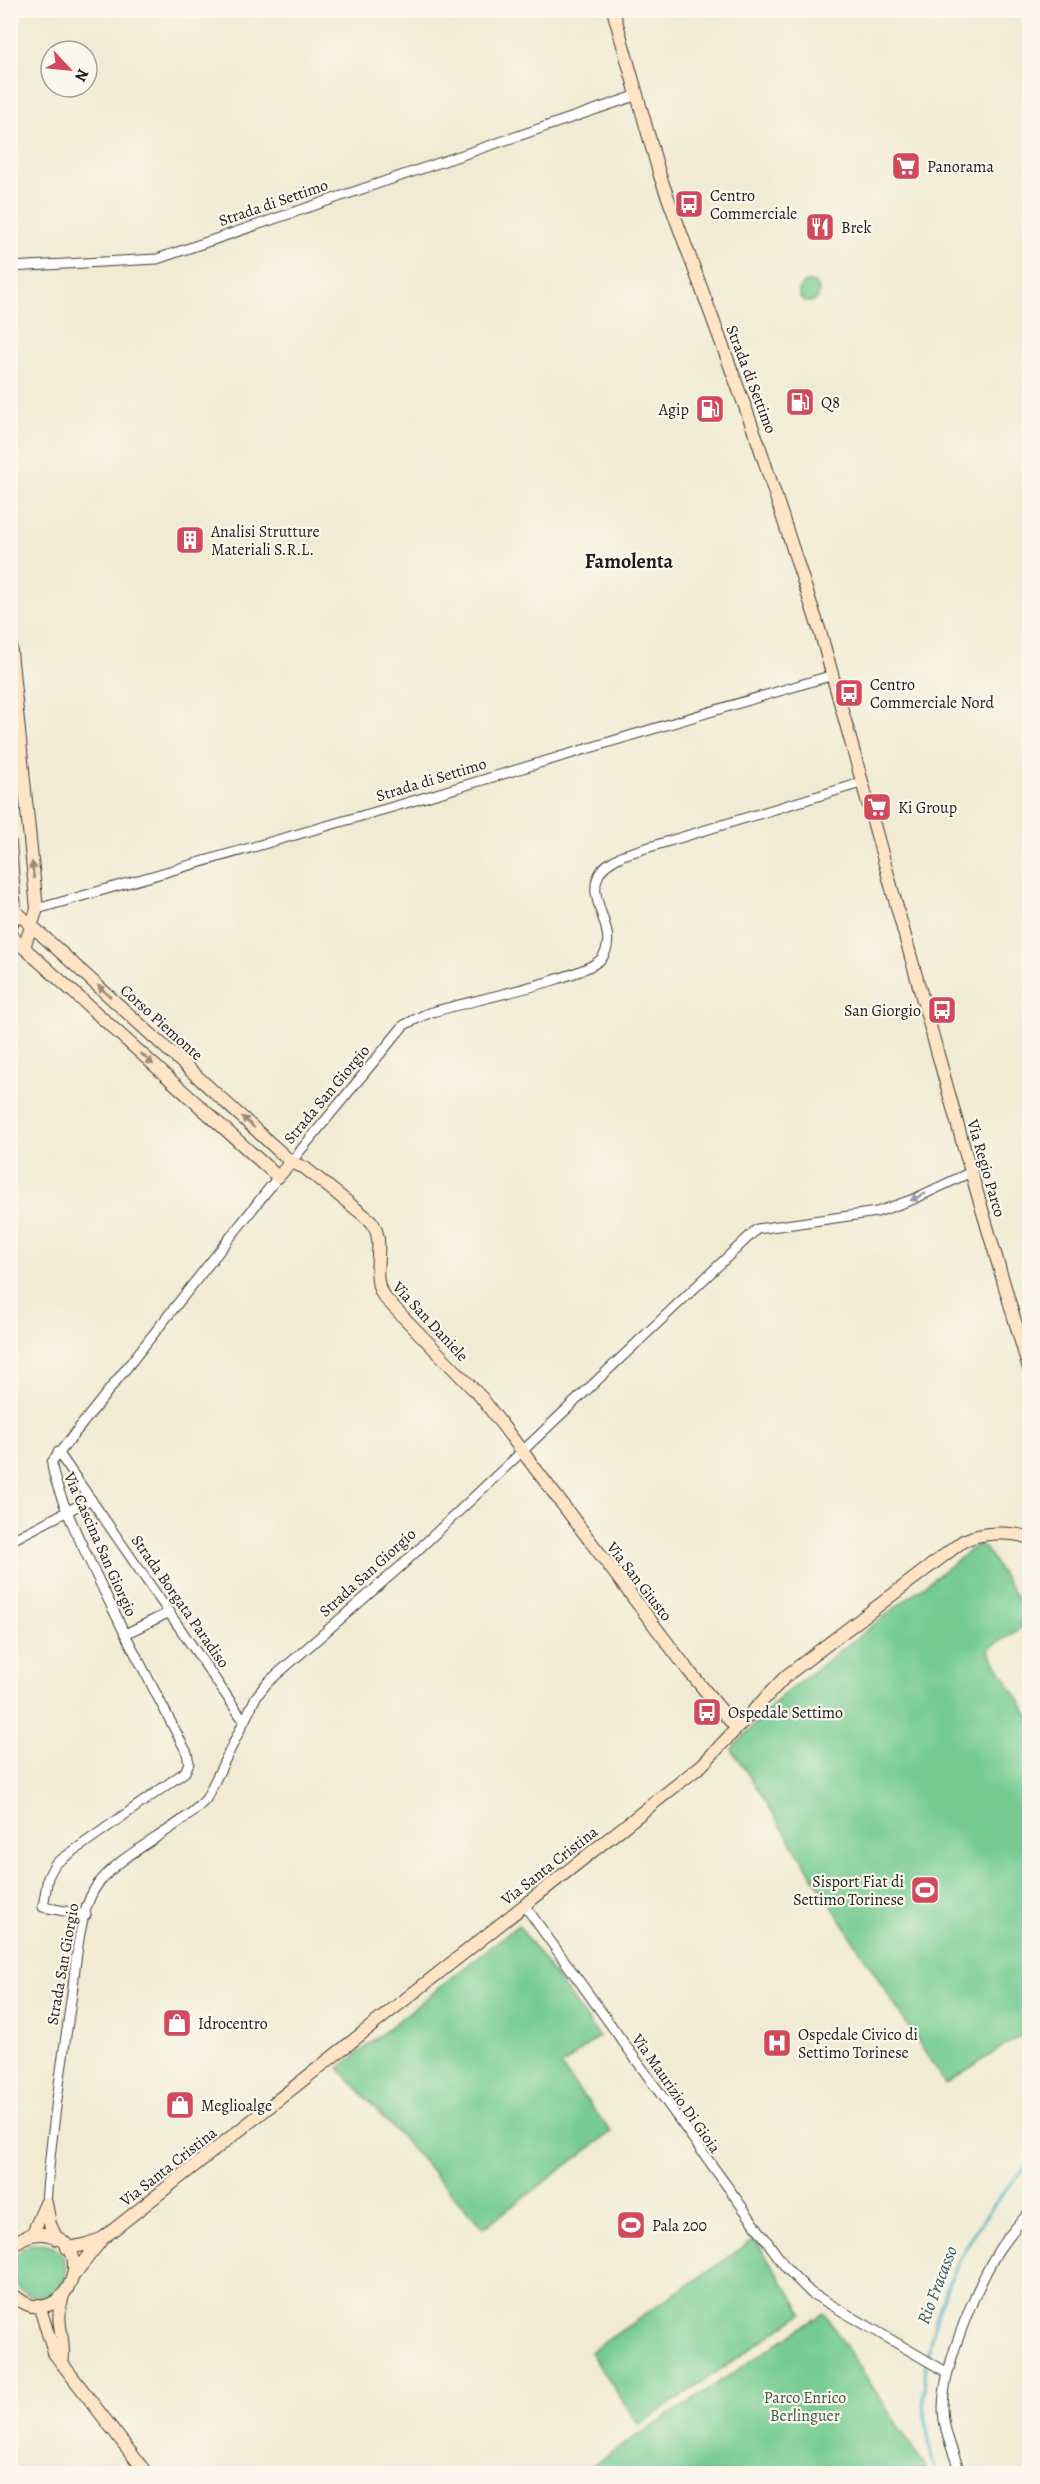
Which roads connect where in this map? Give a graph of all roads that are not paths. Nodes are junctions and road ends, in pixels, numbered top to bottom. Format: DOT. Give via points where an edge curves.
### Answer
graph roads {
  1 [pos="613,10"];
  2 [pos="638,95"];
  3 [pos="10,267"];
  4 [pos="10,642"];
  5 [pos="833,675"];
  6 [pos="24,782"];
  7 [pos="861,783"];
  8 [pos="10,785"];
  9 [pos="10,843"];
  10 [pos="13,908"];
  11 [pos="37,909"];
  12 [pos="33,926"];
  13 [pos="10,933"];
  14 [pos="24,947"];
  15 [pos="915,972"];
  16 [pos="210,1088"];
  17 [pos="196,1103"];
  18 [pos="291,1162"];
  19 [pos="971,1172"];
  20 [pos="278,1177"];
  21 [pos="1029,1372"];
  22 [pos="58,1452"];
  23 [pos="521,1452"];
  24 [pos="91,1499"];
  25 [pos="68,1511"];
  26 [pos="1029,1528"];
  27 [pos="1016,1535"];
  28 [pos="1029,1538"];
  29 [pos="10,1541"];
  30 [pos="170,1612"];
  31 [pos="125,1634"];
  32 [pos="244,1721"];
  33 [pos="736,1728"];
  34 [pos="525,1906"];
  35 [pos="86,1915"];
  36 [pos="46,2203"];
  37 [pos="1029,2211"];
  38 [pos="32,2235"];
  39 [pos="103,2238"];
  40 [pos="57,2239"];
  41 [pos="12,2246"];
  42 [pos="67,2248"];
  43 [pos="74,2275"];
  44 [pos="10,2291"];
  45 [pos="63,2296"];
  46 [pos="39,2305"];
  47 [pos="62,2364"];
  48 [pos="948,2373"];
  49 [pos="147,2474"];
  50 [pos="960,2474"];
  1 -- 2 [label="street, Strada di Settimo"];
  2 -- 3 [label="street, Strada di Settimo" via="157,259"];
  2 -- 5 [label="street, Strada di Settimo" via="660,177 759,442"];
  4 -- 6 [label="street"];
  5 -- 7 [label="street, Strada di Settimo"];
  5 -- 11 [label="street, Strada di Settimo"];
  6 -- 8 [label="street"];
  11 -- 6 [label="street, one-way"];
  7 -- 15 [label="street, Strada di Settimo"];
  7 -- 18 [label="street, Strada San Giorgio" via="623,855 601,870 594,889 608,940 603,957 593,966 429,1013 404,1025"];
  9 -- 10 [label="street"];
  10 -- 12 [label="street, Corso Piemonte"];
  10 -- 13 [label="street"];
  11 -- 12 [label="street"];
  12 -- 14 [label="street"];
  16 -- 12 [label="street, Corso Piemonte, one-way"];
  13 -- 14 [label="street"];
  14 -- 17 [label="street, one-way"];
  15 -- 19 [label="street, Via Regio Parco"];
  16 -- 17 [label="street"];
  18 -- 16 [label="street, Corso Piemonte, one-way"];
  17 -- 20 [label="street"];
  18 -- 20 [label="street, Strada San Giorgio"];
  18 -- 23 [label="street, Via San Daniele" via="305,1168 371,1221 377,1231 376,1279 381,1294 481,1397"];
  19 -- 21 [label="street, Via Regio Parco"];
  19 -- 23 [label="street, Strada San Giorgio, one-way" via="877,1212 757,1229"];
  20 -- 22 [label="street, Strada San Giorgio"];
  22 -- 24 [label="street, Strada Borgata Paradiso"];
  22 -- 25 [label="street, Via Cascina San Giorgio" via="51,1470"];
  23 -- 32 [label="street, Strada San Giorgio" via="401,1566 267,1683"];
  23 -- 33 [label="street, Via San Giusto"];
  24 -- 25 [label="street"];
  24 -- 30 [label="street, Strada Borgata Paradiso"];
  25 -- 29 [label="street"];
  25 -- 31 [label="street, Via Cascina San Giorgio"];
  26 -- 27 [label="street, Via Santa Cristina"];
  27 -- 28 [label="street, Via Santa Cristina"];
  27 -- 33 [label="street, Via Santa Cristina" via="983,1535 958,1544 786,1676"];
  30 -- 31 [label="street, Via Cascina San Giorgio"];
  30 -- 32 [label="street, Strada Borgata Paradiso"];
  31 -- 35 [label="street" via="189,1763 185,1772 55,1864 48,1877 43,1907"];
  32 -- 35 [label="street, Strada San Giorgio" via="206,1799 194,1812 110,1872 92,1893"];
  33 -- 34 [label="street, Via Santa Cristina" via="702,1765"];
  34 -- 39 [label="street, Via Santa Cristina"];
  34 -- 48 [label="street, Via Maurizio Di Gioia" via="787,2269 811,2293"];
  35 -- 36 [label="street, Strada San Giorgio" via="51,2140"];
  36 -- 38 [label="street, Strada San Giorgio"];
  36 -- 40 [label="street, Strada San Giorgio"];
  37 -- 48 [label="street" via="999,2250 975,2295"];
  38 -- 40 [label="street"];
  38 -- 41 [label="street"];
  39 -- 42 [label="street, Via Santa Cristina"];
  39 -- 43 [label="street, Via Santa Cristina"];
  40 -- 42 [label="street"];
  42 -- 43 [label="street" via="74,2260"];
  43 -- 45 [label="street, Via Santa Cristina"];
  44 -- 46 [label="street" via="22,2301"];
  45 -- 46 [label="street"];
  45 -- 47 [label="street, Via Santa Cristina" via="58,2308"];
  46 -- 47 [label="street" via="54,2353"];
  47 -- 49 [label="street"];
  48 -- 50 [label="street" via="943,2406"];
}
